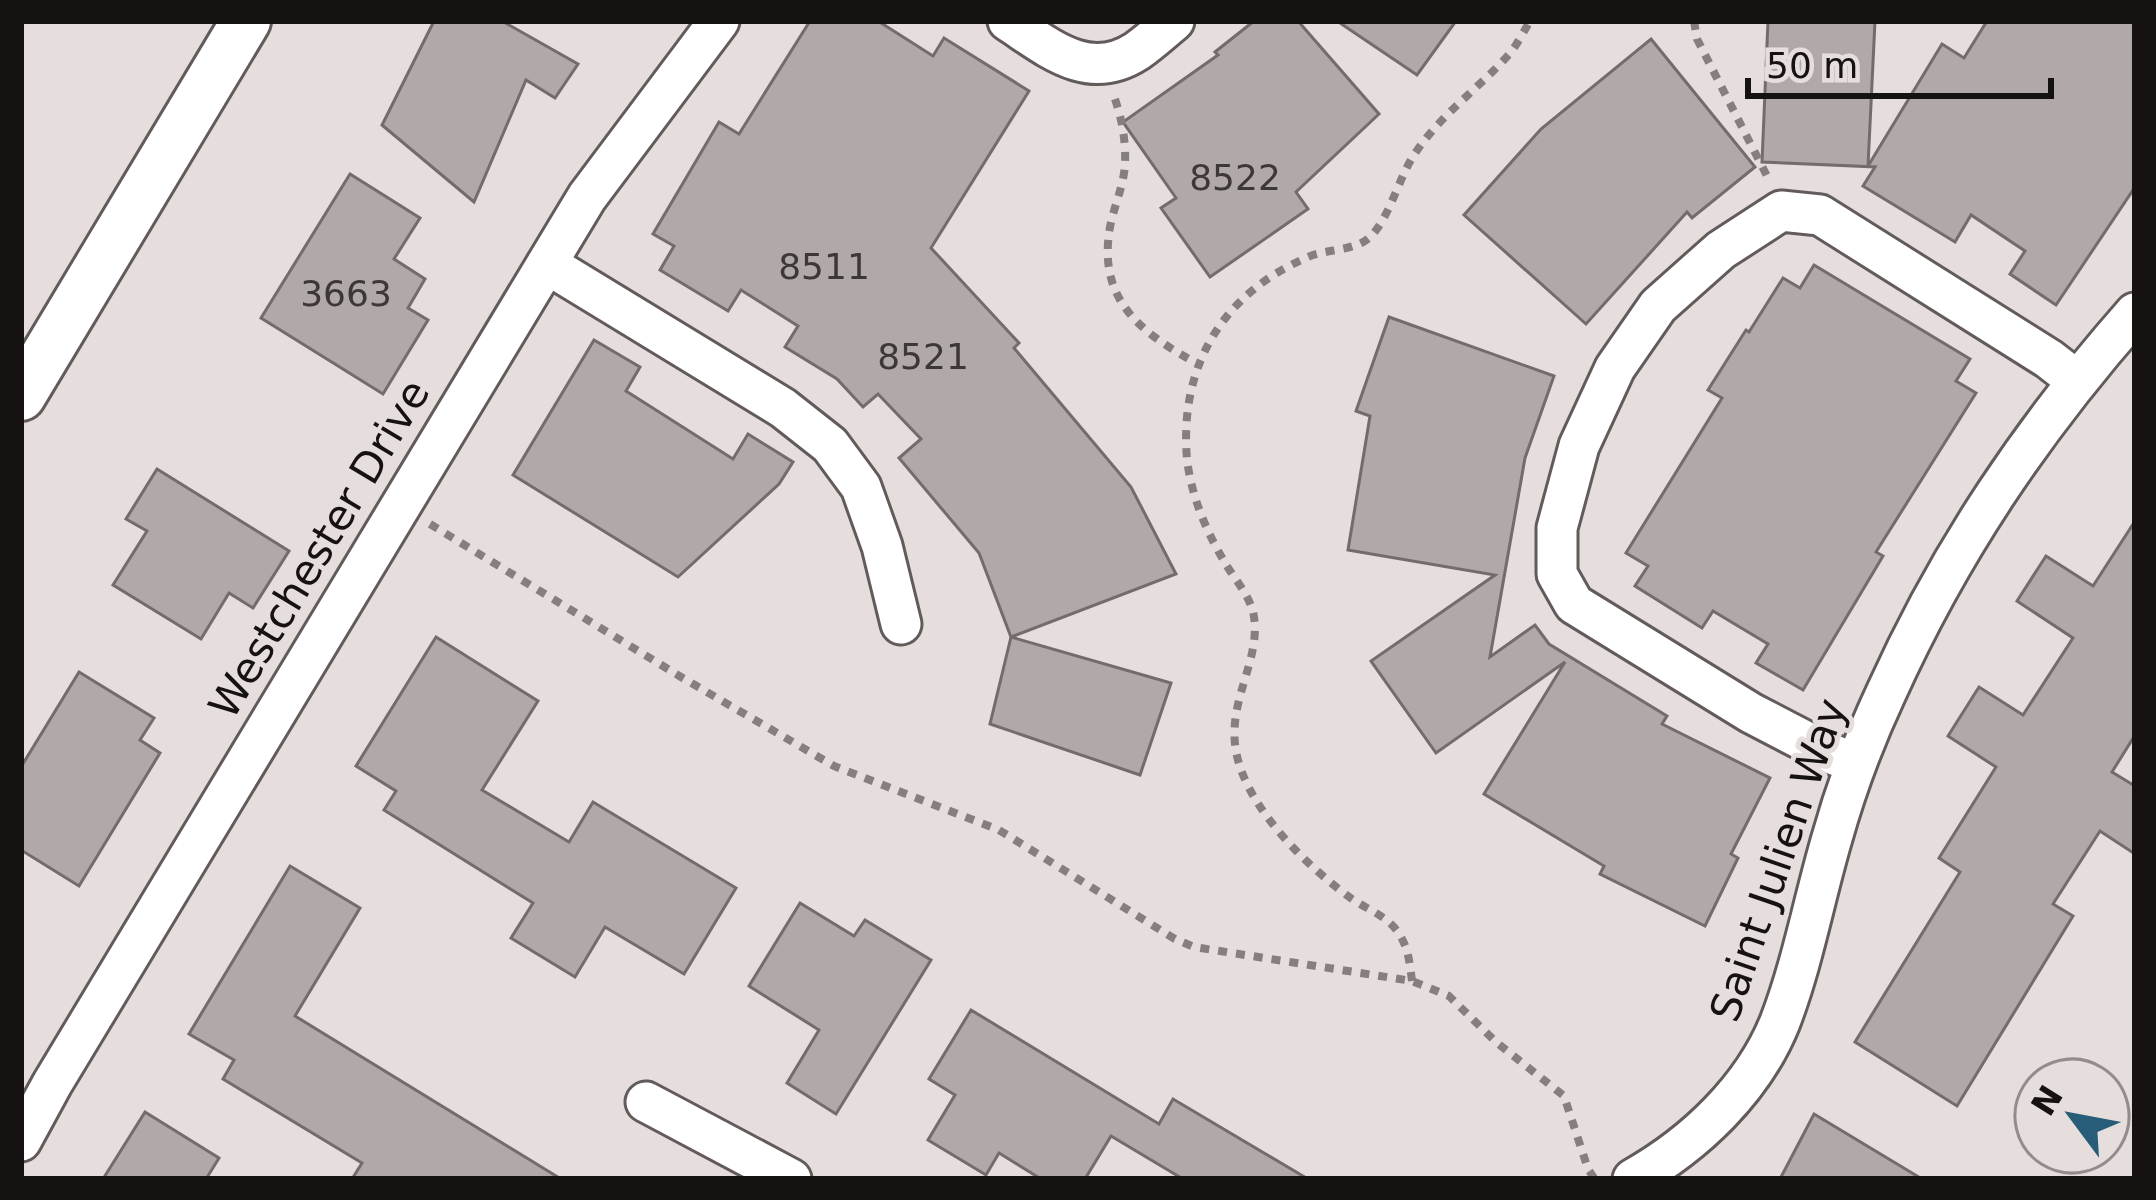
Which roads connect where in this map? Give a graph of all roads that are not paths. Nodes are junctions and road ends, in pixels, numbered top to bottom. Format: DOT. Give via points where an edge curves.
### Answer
graph roads {
  1 [pos="246,21"];
  2 [pos="719,21"];
  3 [pos="1007,21"];
  4 [pos="1174,21"];
  5 [pos="547,264"];
  6 [pos="2135,314"];
  7 [pos="2076,380"];
  8 [pos="21,396"];
  9 [pos="901,624"];
  10 [pos="1856,764"];
  11 [pos="646,1102"];
  12 [pos="21,1141"];
  13 [pos="1638,1177"];
  14 [pos="791,1179"];
  1 -- 8 [label="street"];
  2 -- 5 [label="street, Westchester Drive" via="587,197"];
  3 -- 4 [label="street" via="1067,59 1100,64 1133,54"];
  5 -- 9 [label="street" via="830,445 861,487"];
  5 -- 12 [label="street, Westchester Drive"];
  6 -- 7 [label="street, Saint Julien Way"];
  7 -- 10 [label="street, Saint Julien Way" via="1949,566"];
  7 -- 10 [label="street" via="1820,215 1780,212 1658,305 1615,368 1579,446 1557,528 1557,574 1574,604 1751,712"];
  10 -- 13 [label="street, Saint Julien Way" via="1778,1026 1747,1081 1704,1130"];
  11 -- 14 [label="street"];
}
